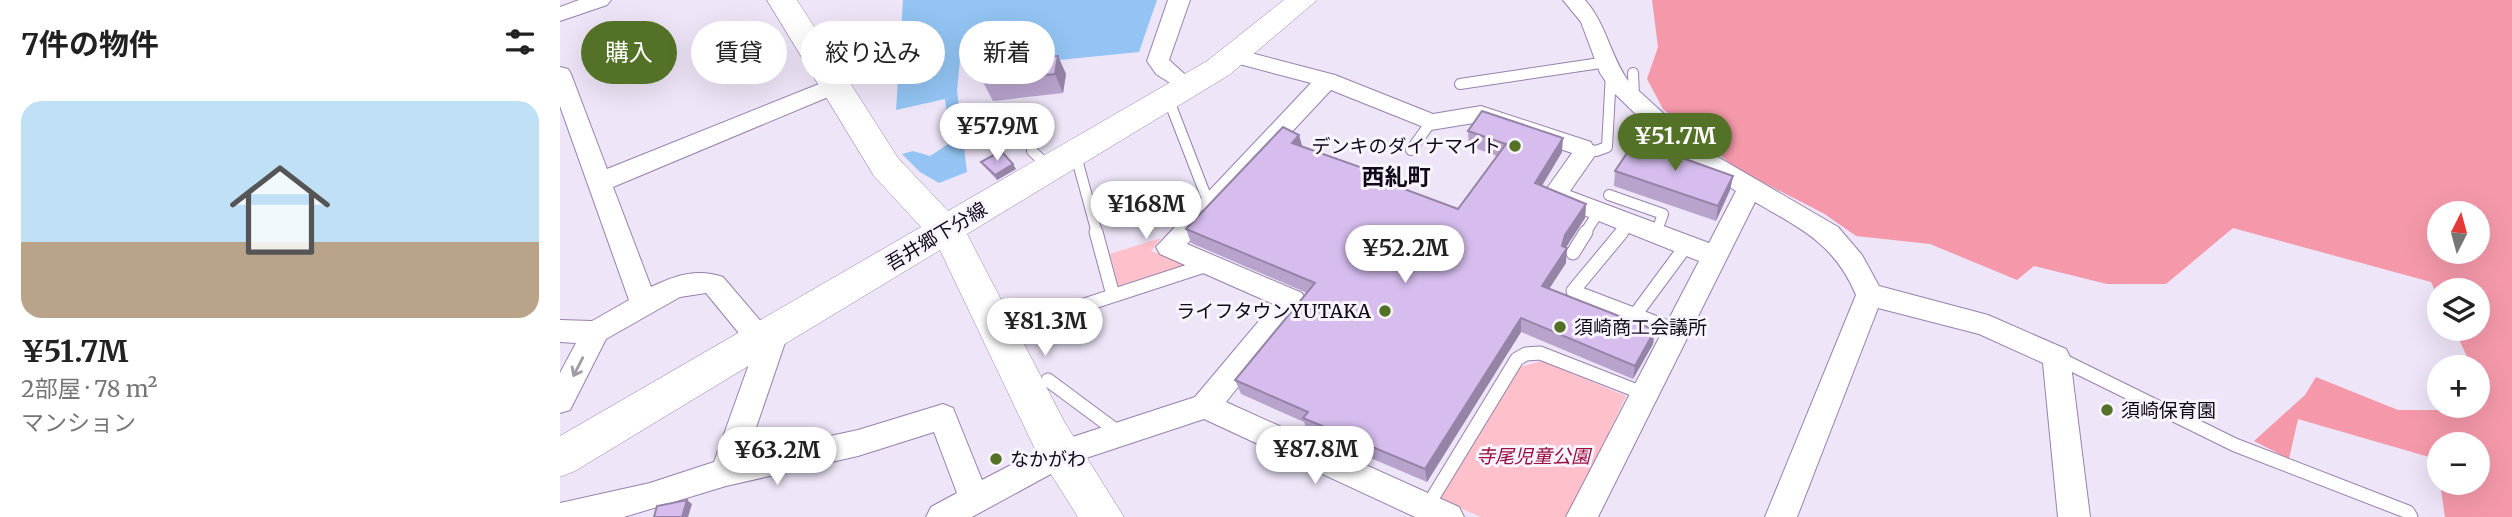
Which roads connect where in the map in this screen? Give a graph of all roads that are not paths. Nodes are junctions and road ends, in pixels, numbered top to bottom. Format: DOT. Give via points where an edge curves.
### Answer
graph roads {
  1 [pos="600,0"];
  2 [pos="782,0"];
  3 [pos="1179,0"];
  4 [pos="1302,0"];
  5 [pos="1574,0"];
  6 [pos="560,14"];
  7 [pos="1236,56"];
  8 [pos="560,74"];
  9 [pos="1621,76"];
  10 [pos="1327,80"];
  11 [pos="1460,83"];
  12 [pos="837,85"];
  13 [pos="1177,92"];
  14 [pos="1432,122"];
  15 [pos="569,130"];
  16 [pos="1031,130"];
  17 [pos="1583,148"];
  18 [pos="1411,150"];
  19 [pos="1062,160"];
  20 [pos="598,183"];
  21 [pos="1751,187"];
  22 [pos="1209,204"];
  23 [pos="1604,204"];
  24 [pos="1628,224"];
  25 [pos="945,230"];
  26 [pos="1656,234"];
  27 [pos="1686,246"];
  28 [pos="1573,253"];
  29 [pos="1717,257"];
  30 [pos="1207,265"];
  31 [pos="1114,295"];
  32 [pos="1869,295"];
  33 [pos="644,304"];
  34 [pos="1635,315"];
  35 [pos="560,331"];
  36 [pos="1678,331"];
  37 [pos="596,332"];
  38 [pos="999,333"];
  39 [pos="764,337"];
  40 [pos="2056,356"];
  41 [pos="1048,380"];
  42 [pos="1645,394"];
  43 [pos="560,401"];
  44 [pos="1205,406"];
  45 [pos="1118,432"];
  46 [pos="1062,453"];
  47 [pos="560,458"];
  48 [pos="726,472"];
  49 [pos="974,498"];
  50 [pos="1437,512"];
  51 [pos="560,517"];
  52 [pos="943,517"];
  53 [pos="1102,517"];
  54 [pos="1582,517"];
  55 [pos="1782,517"];
  56 [pos="2074,517"];
  57 [pos="2411,517"];
  1 -- 6 [label="street"];
  2 -- 12 [label="main road"];
  3 -- 13 [label="street" via="1158,61"];
  4 -- 7 [label="main road, 吾井郷下分線"];
  5 -- 9 [label="street" via="1595,18"];
  7 -- 10 [label="street"];
  7 -- 13 [label="main road, 吾井郷下分線"];
  8 -- 15 [label="street"];
  9 -- 11 [label="lane"];
  9 -- 17 [label="lane" via="1607,147 1596,151"];
  9 -- 21 [label="street" via="1690,152"];
  10 -- 14 [label="street"];
  10 -- 22 [label="street"];
  12 -- 20 [label="street"];
  12 -- 25 [label="main road" via="886,167"];
  13 -- 19 [label="main road, 吾井郷下分線"];
  13 -- 22 [label="lane"];
  14 -- 17 [label="street" via="1481,114"];
  14 -- 18 [label="lane"];
  15 -- 20 [label="street"];
  16 -- 19 [label="lane" via="1032,151"];
  17 -- 23 [label="street" via="1584,154 1555,194"];
  19 -- 25 [label="main road, 吾井郷下分線"];
  19 -- 31 [label="lane"];
  20 -- 33 [label="street"];
  21 -- 29 [label="street"];
  21 -- 32 [label="street" via="1803,216 1845,248"];
  22 -- 30 [label="street" via="1169,247"];
  23 -- 24 [label="street"];
  23 -- 26 [label="lane" via="1663,215"];
  23 -- 28 [label="lane"];
  24 -- 26 [label="street"];
  24 -- 34 [label="lane" via="1573,291"];
  25 -- 38 [label="main road"];
  25 -- 39 [label="main road, 吾井郷下分線"];
  26 -- 27 [label="street"];
  27 -- 29 [label="street"];
  27 -- 34 [label="lane"];
  29 -- 36 [label="street"];
  30 -- 31 [label="lane"];
  30 -- 44 [label="street" via="1292,301"];
  31 -- 38 [label="lane"];
  32 -- 40 [label="street" via="1986,324"];
  32 -- 55 [label="street"];
  33 -- 37 [label="street"];
  33 -- 39 [label="street" via="694,281 714,284"];
  34 -- 36 [label="lane"];
  35 -- 37 [label="street"];
  36 -- 42 [label="street"];
  37 -- 43 [label="street, one-way"];
  38 -- 46 [label="main road"];
  39 -- 47 [label="main road, 吾井郷下分線"];
  39 -- 48 [label="street"];
  40 -- 56 [label="street"];
  40 -- 57 [label="lane" via="2235,445"];
  41 -- 45 [label="lane"];
  42 -- 50 [label="lane" via="1540,353 1517,359"];
  42 -- 54 [label="street"];
  44 -- 45 [label="street"];
  44 -- 50 [label="street"];
  45 -- 46 [label="street"];
  46 -- 49 [label="street"];
  46 -- 53 [label="main road"];
  48 -- 49 [label="street" via="858,443 943,417"];
  48 -- 51 [label="street" via="650,497"];
  49 -- 52 [label="street"];
}
